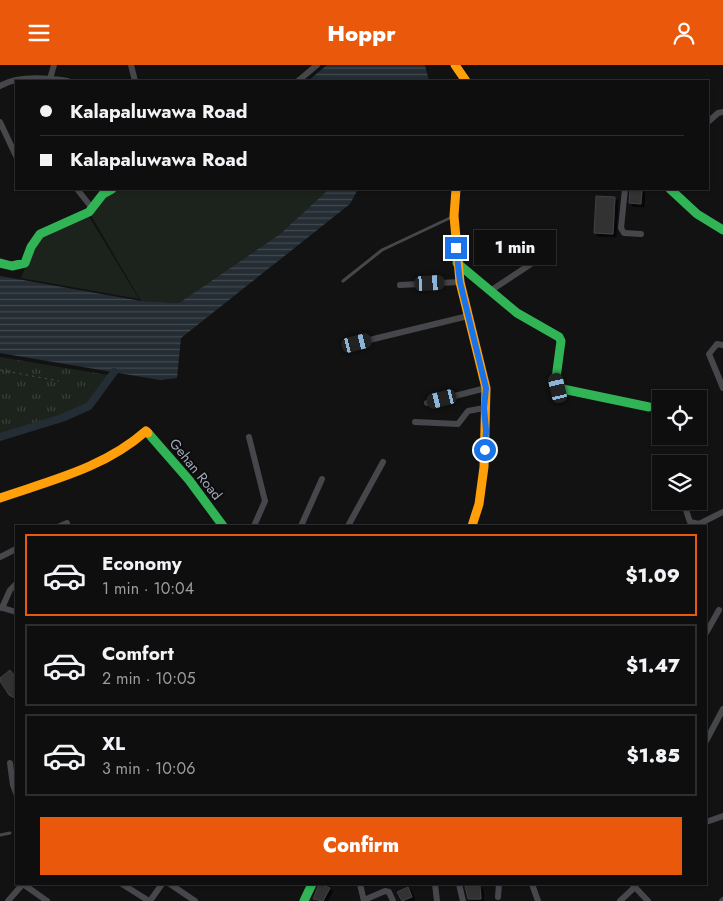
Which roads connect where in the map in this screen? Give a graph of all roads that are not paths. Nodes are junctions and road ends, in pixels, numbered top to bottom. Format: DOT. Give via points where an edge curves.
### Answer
graph roads {
  1 [pos="54,65"];
  2 [pos="131,65"];
  3 [pos="317,65"];
  4 [pos="456,65"];
  5 [pos="50,79"];
  6 [pos="26,80"];
  7 [pos="59,80"];
  8 [pos="135,80"];
  9 [pos="299,80"];
  10 [pos="465,80"];
  11 [pos="15,81"];
  12 [pos="0,86"];
  13 [pos="723,112"];
  14 [pos="709,120"];
  15 [pos="0,122"];
  16 [pos="15,154"];
  17 [pos="78,190"];
  18 [pos="110,190"];
  19 [pos="456,190"];
  20 [pos="625,190"];
  21 [pos="671,190"];
  22 [pos="92,208"];
  23 [pos="454,216"];
  24 [pos="723,230"];
  25 [pos="641,234"];
  26 [pos="534,262"];
  27 [pos="0,263"];
  28 [pos="457,263"];
  29 [pos="343,281"];
  30 [pos="460,282"];
  31 [pos="400,285"];
  32 [pos="490,291"];
  33 [pos="468,316"];
  34 [pos="357,343"];
  35 [pos="723,345"];
  36 [pos="486,388"];
  37 [pos="723,389"];
  38 [pos="427,403"];
  39 [pos="649,407"];
  40 [pos="484,408"];
  41 [pos="415,422"];
  42 [pos="249,437"];
  43 [pos="383,462"];
  44 [pos="322,479"];
  45 [pos="0,498"];
  46 [pos="686,510"];
  47 [pos="723,512"];
  48 [pos="67,523"];
  49 [pos="62,525"];
  50 [pos="222,525"];
  51 [pos="254,525"];
  52 [pos="301,525"];
  53 [pos="349,525"];
  54 [pos="472,525"];
  55 [pos="15,550"];
  56 [pos="0,557"];
  57 [pos="15,585"];
  58 [pos="1,608"];
  59 [pos="719,610"];
  60 [pos="15,612"];
  61 [pos="707,631"];
  62 [pos="723,709"];
  63 [pos="707,739"];
  64 [pos="10,763"];
  65 [pos="15,790"];
  66 [pos="723,816"];
  67 [pos="707,822"];
  68 [pos="10,833"];
  69 [pos="0,835"];
  70 [pos="22,885"];
  71 [pos="24,885"];
  72 [pos="124,885"];
  73 [pos="161,885"];
  74 [pos="171,885"];
  75 [pos="312,885"];
  76 [pos="360,885"];
  77 [pos="435,885"];
  78 [pos="459,885"];
  79 [pos="499,885"];
  80 [pos="532,885"];
  81 [pos="633,886"];
  82 [pos="498,897"];
  83 [pos="364,900"];
  84 [pos="8,901"];
  85 [pos="46,901"];
  86 [pos="149,901"];
  87 [pos="195,901"];
  88 [pos="304,901"];
  89 [pos="393,901"];
  90 [pos="436,901"];
  91 [pos="462,901"];
  92 [pos="538,901"];
  93 [pos="620,901"];
  94 [pos="648,901"];
  1 -- 5 [label="street"];
  2 -- 8 [label="street"];
  3 -- 9 [label="street"];
  4 -- 10 [label="street"];
  5 -- 6 [label="street"];
  5 -- 7 [label="street"];
  11 -- 12 [label="street"];
  13 -- 14 [label="street"];
  15 -- 16 [label="street"];
  17 -- 22 [label="street"];
  18 -- 22 [label="street"];
  19 -- 23 [label="street"];
  20 -- 25 [label="street" via="621,228 624,233"];
  21 -- 24 [label="street" via="697,214"];
  22 -- 27 [label="street" via="40,234 25,263 12,266"];
  23 -- 28 [label="street"];
  23 -- 29 [label="lane" via="382,250"];
  26 -- 32 [label="street"];
  28 -- 30 [label="street"];
  28 -- 32 [label="street"];
  30 -- 31 [label="street"];
  30 -- 33 [label="street"];
  32 -- 39 [label="street" via="516,313 559,337 558,388"];
  33 -- 34 [label="street"];
  33 -- 36 [label="street"];
  35 -- 37 [label="street" via="717,344 709,354"];
  36 -- 38 [label="street"];
  36 -- 40 [label="street"];
  40 -- 41 [label="street" via="468,411 458,424"];
  40 -- 54 [label="street" via="484,467"];
  42 -- 51 [label="street" via="265,501"];
  43 -- 53 [label="street"];
  44 -- 52 [label="street"];
  45 -- 50 [label="street, Gehan Road" via="110,459 146,431 189,479"];
  46 -- 47 [label="street" via="690,521 699,524"];
  48 -- 49 [label="street"];
  55 -- 56 [label="street"];
  57 -- 58 [label="street"];
  58 -- 60 [label="street"];
  59 -- 61 [label="street"];
  62 -- 63 [label="street"];
  64 -- 65 [label="street"];
  66 -- 67 [label="street"];
  68 -- 69 [label="lane"];
  70 -- 84 [label="street"];
  71 -- 85 [label="street"];
  72 -- 86 [label="street"];
  73 -- 86 [label="street"];
  74 -- 87 [label="street"];
  75 -- 88 [label="street"];
  76 -- 83 [label="street"];
  77 -- 90 [label="street"];
  78 -- 91 [label="street"];
  79 -- 82 [label="street"];
  80 -- 92 [label="street"];
  81 -- 93 [label="street"];
  81 -- 94 [label="street"];
  83 -- 89 [label="street" via="385,891"];
}
